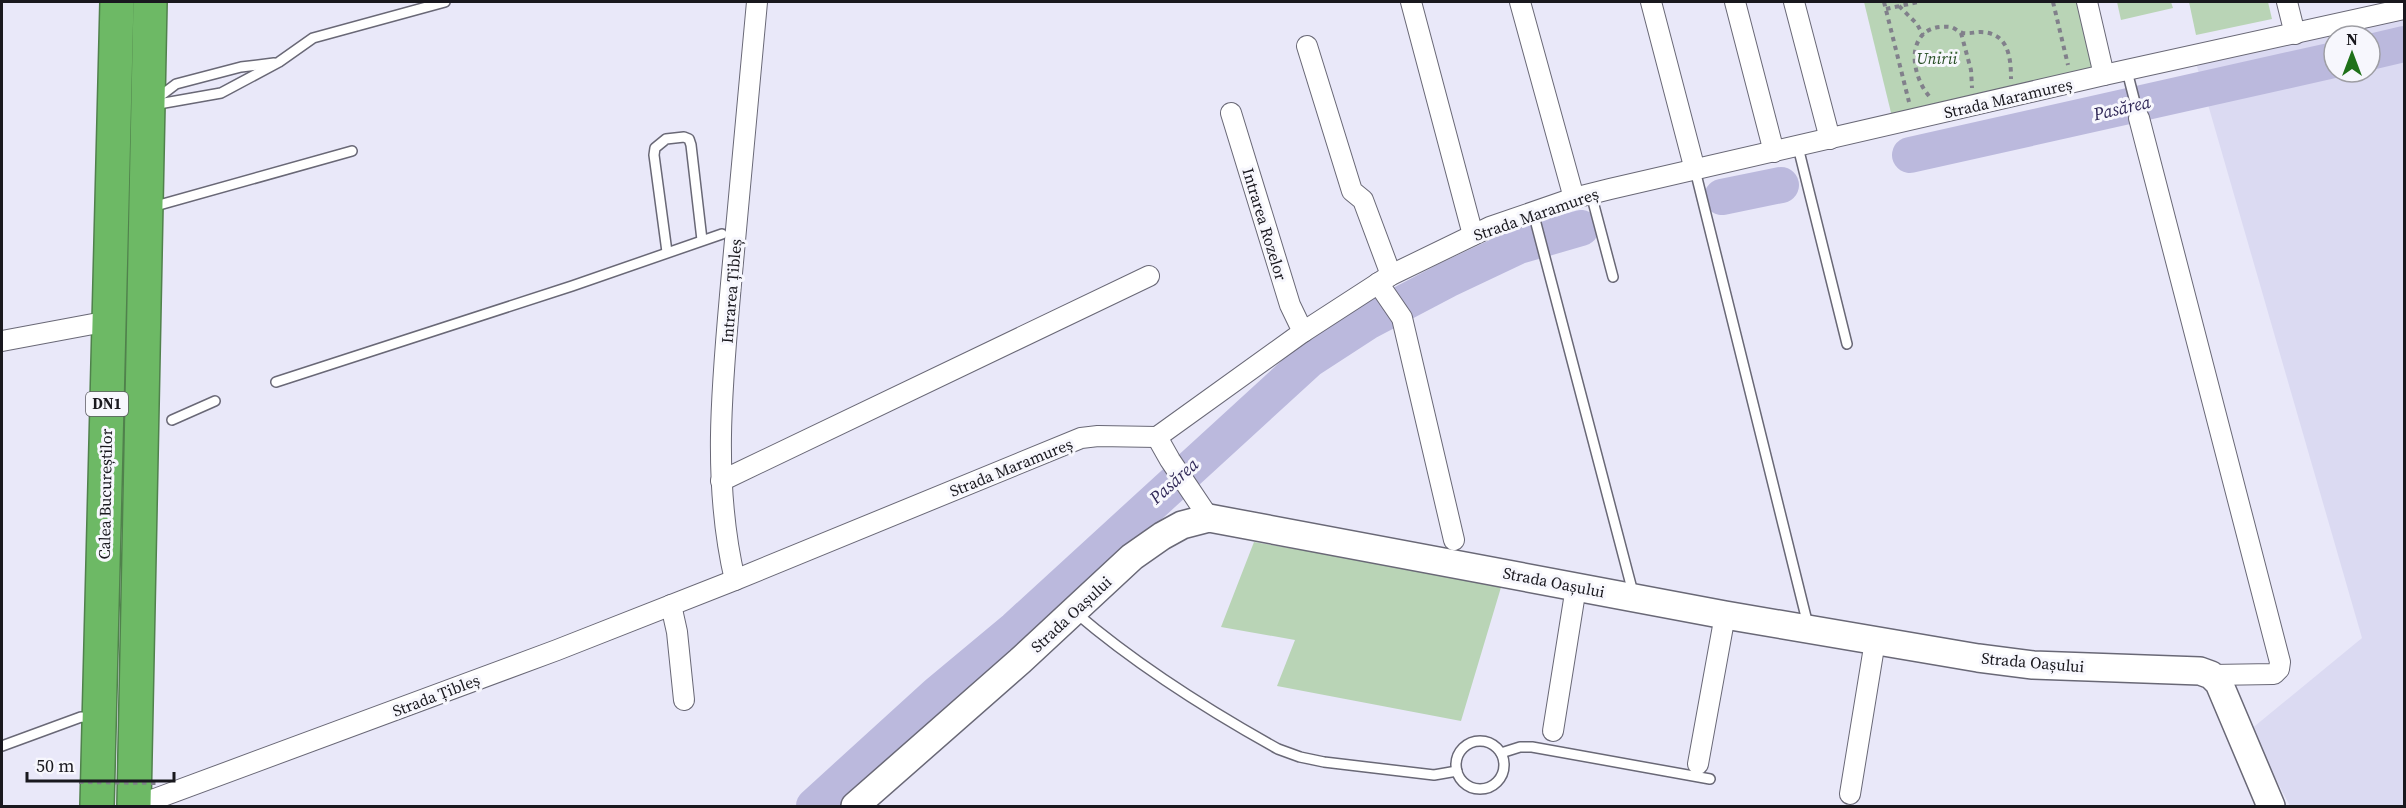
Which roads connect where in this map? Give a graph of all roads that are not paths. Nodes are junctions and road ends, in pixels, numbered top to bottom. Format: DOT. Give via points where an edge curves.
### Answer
graph roads {
  1 [pos="117,2"];
  2 [pos="150,2"];
  3 [pos="445,2"];
  4 [pos="757,2"];
  5 [pos="1411,2"];
  6 [pos="1520,2"];
  7 [pos="1651,2"];
  8 [pos="1735,2"];
  9 [pos="1794,2"];
  10 [pos="2087,2"];
  11 [pos="2287,2"];
  12 [pos="2404,9"];
  13 [pos="2295,34"];
  14 [pos="1307,46"];
  15 [pos="279,62"];
  16 [pos="2127,72"];
  17 [pos="2104,75"];
  18 [pos="147,106"];
  19 [pos="1231,113"];
  20 [pos="2139,118"];
  21 [pos="1830,139"];
  22 [pos="1798,147"];
  23 [pos="352,151"];
  24 [pos="1774,152"];
  25 [pos="1697,179"];
  26 [pos="1587,201"];
  27 [pos="145,209"];
  28 [pos="1535,220"];
  29 [pos="1485,233"];
  30 [pos="722,234"];
  31 [pos="702,240"];
  32 [pos="667,252"];
  33 [pos="1149,276"];
  34 [pos="1613,277"];
  35 [pos="1384,279"];
  36 [pos="109,321"];
  37 [pos="1303,332"];
  38 [pos="2,341"];
  39 [pos="1847,344"];
  40 [pos="276,382"];
  41 [pos="215,401"];
  42 [pos="171,420"];
  43 [pos="1157,437"];
  44 [pos="721,481"];
  45 [pos="1209,518"];
  46 [pos="1454,540"];
  47 [pos="735,580"];
  48 [pos="1631,585"];
  49 [pos="1576,587"];
  50 [pos="671,604"];
  51 [pos="1074,611"];
  52 [pos="1725,615"];
  53 [pos="1810,630"];
  54 [pos="1875,641"];
  55 [pos="2211,675"];
  56 [pos="684,700"];
  57 [pos="99,718"];
  58 [pos="1553,731"];
  59 [pos="2,747"];
  60 [pos="1501,753"];
  61 [pos="1457,771"];
  62 [pos="1704,771"];
  63 [pos="88,794"];
  64 [pos="1850,794"];
  65 [pos="135,807"];
  66 [pos="855,807"];
  67 [pos="2271,807"];
  1 -- 36 [label="highway, Calea Bucureștilor / DN1"];
  2 -- 18 [label="highway, Calea Bucureștilor / DN1"];
  3 -- 15 [label="lane" via="313,38"];
  4 -- 44 [label="street, Intrarea Țibleș" via="722,395"];
  5 -- 29 [label="street"];
  6 -- 26 [label="street"];
  7 -- 25 [label="street"];
  8 -- 24 [label="street"];
  9 -- 21 [label="street"];
  10 -- 17 [label="street"];
  11 -- 13 [label="street"];
  12 -- 13 [label="street, Strada Maramureș"];
  13 -- 16 [label="street, Strada Maramureș"];
  14 -- 35 [label="street" via="1352,191 1363,200"];
  15 -- 18 [label="lane" via="221,93"];
  15 -- 18 [label="lane" via="240,67 176,84"];
  16 -- 17 [label="street, Strada Maramureș"];
  16 -- 20 [label="lane"];
  17 -- 21 [label="street, Strada Maramureș"];
  18 -- 27 [label="highway, Calea Bucureștilor / DN1"];
  19 -- 37 [label="street, Intrarea Rozelor" via="1290,305"];
  20 -- 55 [label="street" via="2280,662 2274,674"];
  21 -- 22 [label="street, Strada Maramureș"];
  22 -- 24 [label="street, Strada Maramureș"];
  22 -- 39 [label="lane"];
  23 -- 27 [label="lane"];
  24 -- 25 [label="street, Strada Maramureș"];
  25 -- 26 [label="street, Strada Maramureș"];
  25 -- 53 [label="lane"];
  26 -- 28 [label="street, Strada Maramureș"];
  26 -- 34 [label="lane" via="1606,245"];
  27 -- 65 [label="highway, Calea Bucureștilor / DN1"];
  28 -- 29 [label="street, Strada Maramureș"];
  28 -- 48 [label="lane"];
  29 -- 35 [label="street, Strada Maramureș"];
  30 -- 31 [label="lane"];
  31 -- 32 [label="lane"];
  31 -- 32 [label="lane" via="691,145 684,136 666,139 655,148 654,155"];
  32 -- 40 [label="lane"];
  33 -- 44 [label="street"];
  35 -- 37 [label="street, Strada Maramureș"];
  35 -- 46 [label="street" via="1402,318"];
  36 -- 38 [label="street"];
  36 -- 57 [label="highway, Calea Bucureștilor / DN1"];
  37 -- 43 [label="street, Strada Maramureș"];
  41 -- 42 [label="lane"];
  43 -- 45 [label="street"];
  43 -- 47 [label="street, Strada Maramureș" via="1081,438"];
  44 -- 47 [label="street, Intrarea Țibleș"];
  45 -- 49 [label="street, Strada Oașului"];
  45 -- 51 [label="street, Strada Oașului" via="1182,525 1162,536 1132,557"];
  47 -- 50 [label="street, Strada Țibleș"];
  49 -- 52 [label="street, Strada Oașului"];
  49 -- 58 [label="street"];
  50 -- 56 [label="street"];
  50 -- 65 [label="street, Strada Țibleș"];
  51 -- 61 [label="lane" via="1155,676 1278,749 1324,762 1434,775"];
  51 -- 66 [label="street, Strada Oașului"];
  52 -- 53 [label="street, Strada Oașului"];
  52 -- 62 [label="street"];
  53 -- 54 [label="street, Strada Oașului"];
  54 -- 55 [label="street, Strada Oașului" via="2013,663 2200,671"];
  54 -- 64 [label="street"];
  55 -- 67 [label="street" via="2219,683"];
  57 -- 59 [label="lane" via="81,717"];
  57 -- 63 [label="highway, Calea Bucureștilor / DN1"];
  60 -- 61 [label="lane" via="1490,743 1475,742 1462,749"];
  60 -- 61 [label="lane" via="1501,777 1489,787 1481,789 1466,784"];
  60 -- 62 [label="lane" via="1532,747"];
}
